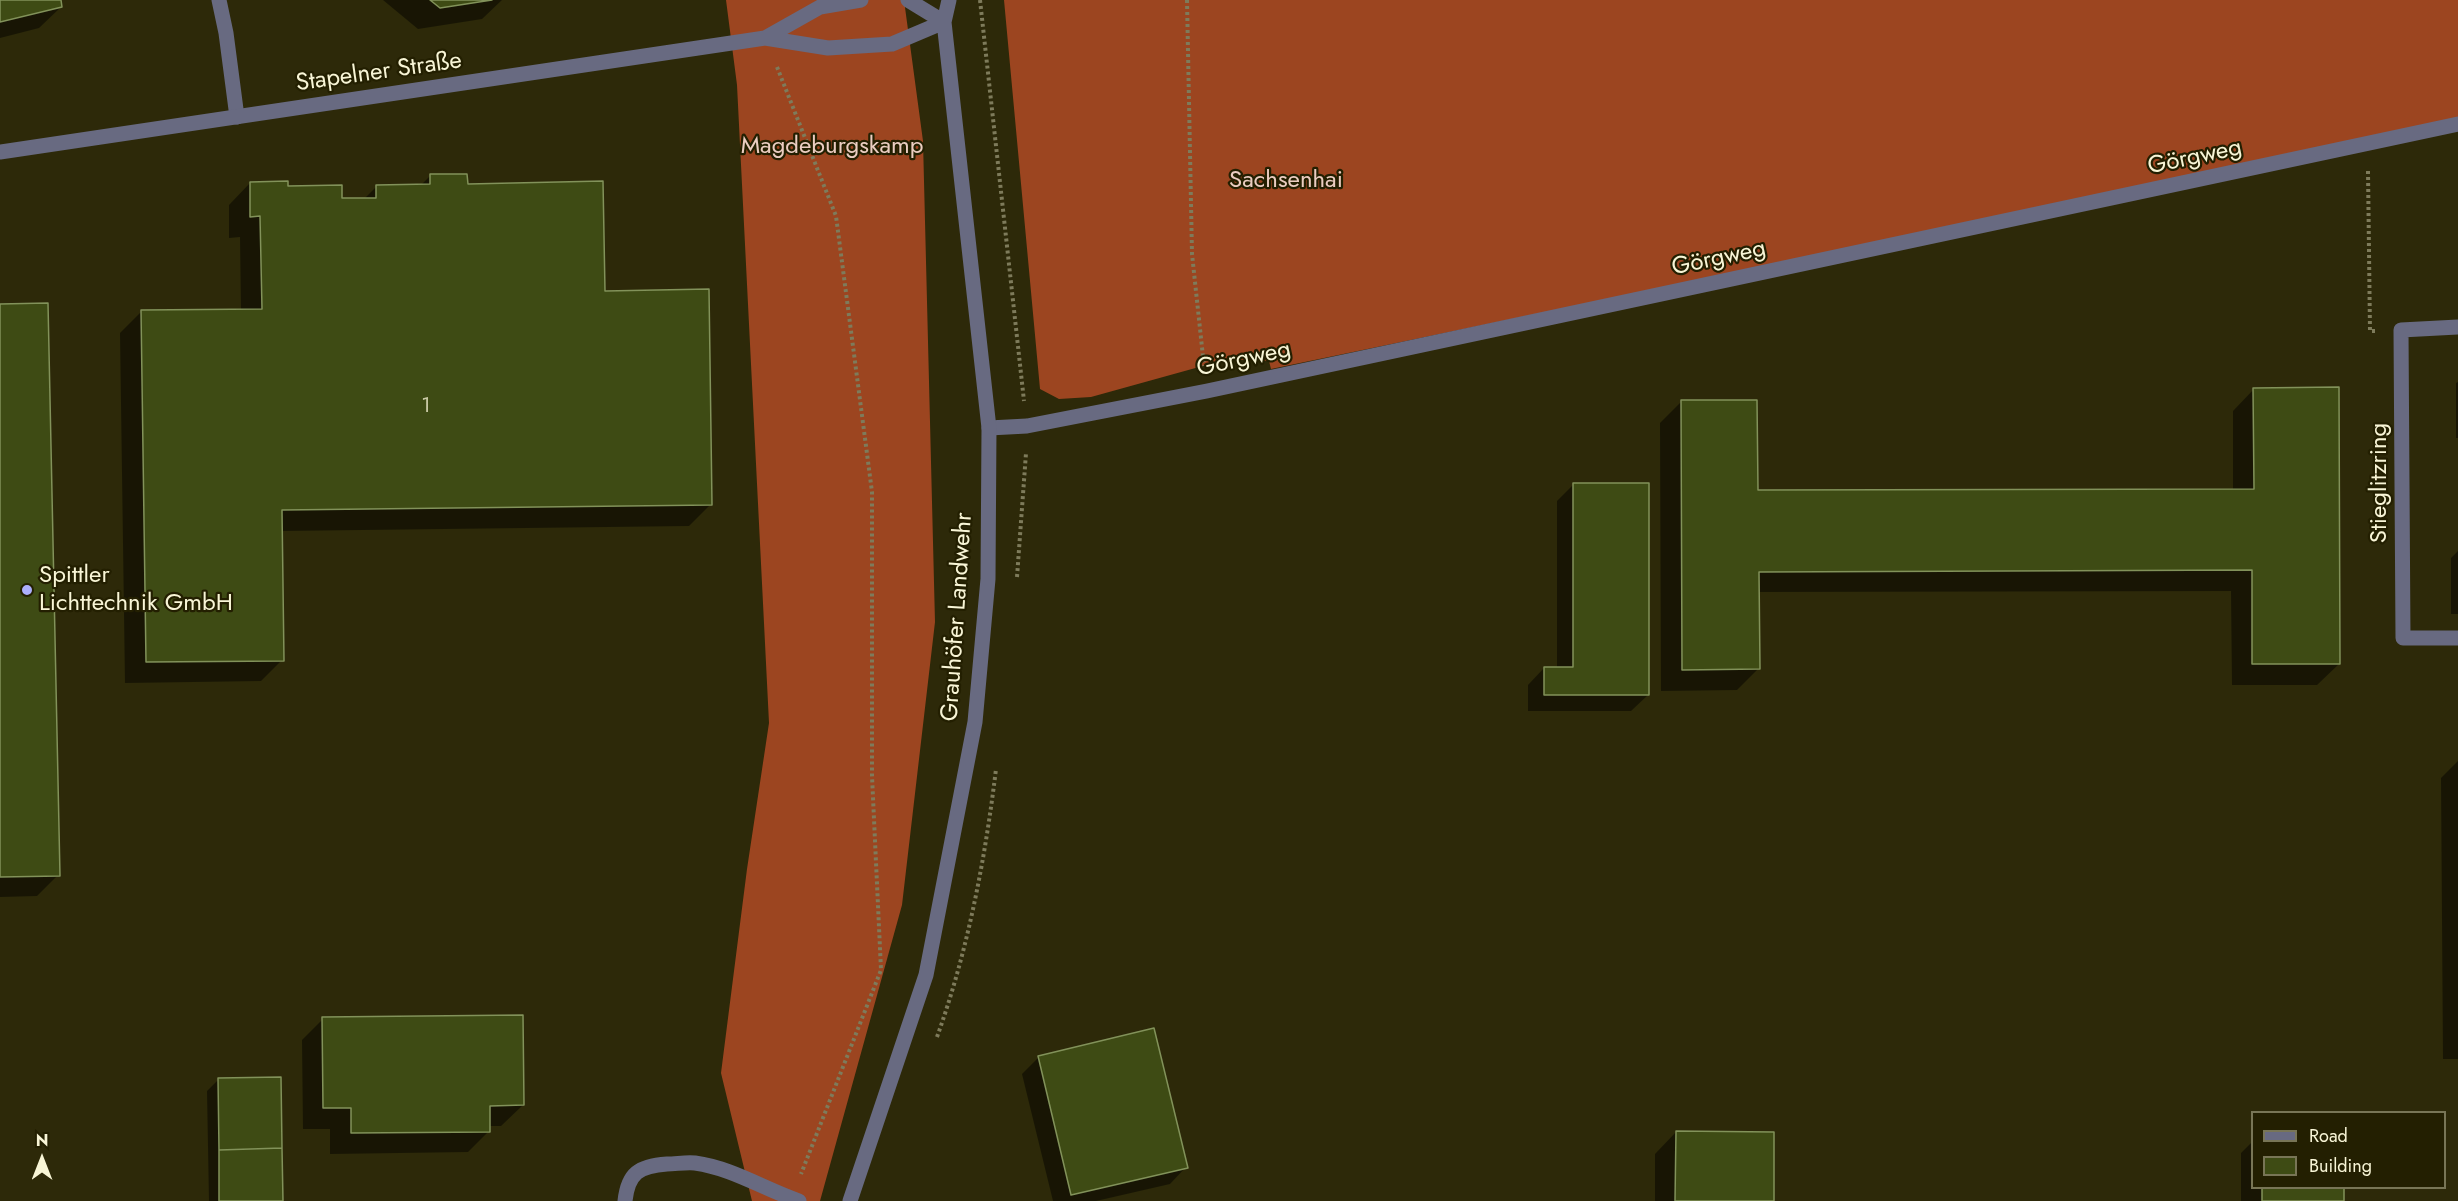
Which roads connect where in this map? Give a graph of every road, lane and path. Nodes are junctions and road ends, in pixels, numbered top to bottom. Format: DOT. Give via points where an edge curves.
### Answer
graph roads {
  1 [pos="219,0"];
  2 [pos="861,0"];
  3 [pos="908,0"];
  4 [pos="930,0"];
  5 [pos="949,0"];
  6 [pos="1187,0"];
  7 [pos="822,3"];
  8 [pos="944,22"];
  9 [pos="765,38"];
  10 [pos="237,117"];
  11 [pos="2458,124"];
  12 [pos="2367,144"];
  13 [pos="0,152"];
  14 [pos="2458,327"];
  15 [pos="2401,330"];
  16 [pos="1207,391"];
  17 [pos="988,428"];
  18 [pos="2458,638"];
  19 [pos="796,1200"];
  20 [pos="625,1201"];
  21 [pos="850,1201"];
  1 -- 10 [label="street"];
  2 -- 7 [label="street, Stapelner Straße"];
  3 -- 8 [label="street"];
  4 -- 8 [label="street, Grauhöfer Landwehr"];
  5 -- 8 [label="street, Grauhöfer Landwehr"];
  6 -- 16 [label="path" via="1192,254"];
  7 -- 9 [label="street, Stapelner Straße"];
  8 -- 9 [label="street, Stapelner Straße" via="892,44 828,48"];
  8 -- 17 [label="street, Grauhöfer Landwehr"];
  9 -- 10 [label="street, Stapelner Straße"];
  9 -- 19 [label="path" via="836,216 872,492 872,776 881,970 801,1173"];
  10 -- 13 [label="street, Stapelner Straße"];
  11 -- 12 [label="street, Görgweg"];
  12 -- 15 [label="path" via="2370,331"];
  12 -- 16 [label="street, Görgweg"];
  14 -- 15 [label="street"];
  15 -- 18 [label="street, Stieglitzring" via="2403,638"];
  16 -- 17 [label="street, Görgweg" via="1027,426"];
  17 -- 21 [label="street, Grauhöfer Landwehr" via="988,579 975,722 926,975"];
  19 -- 20 [label="street" via="729,1171 693,1162 641,1169 629,1180"];
}
